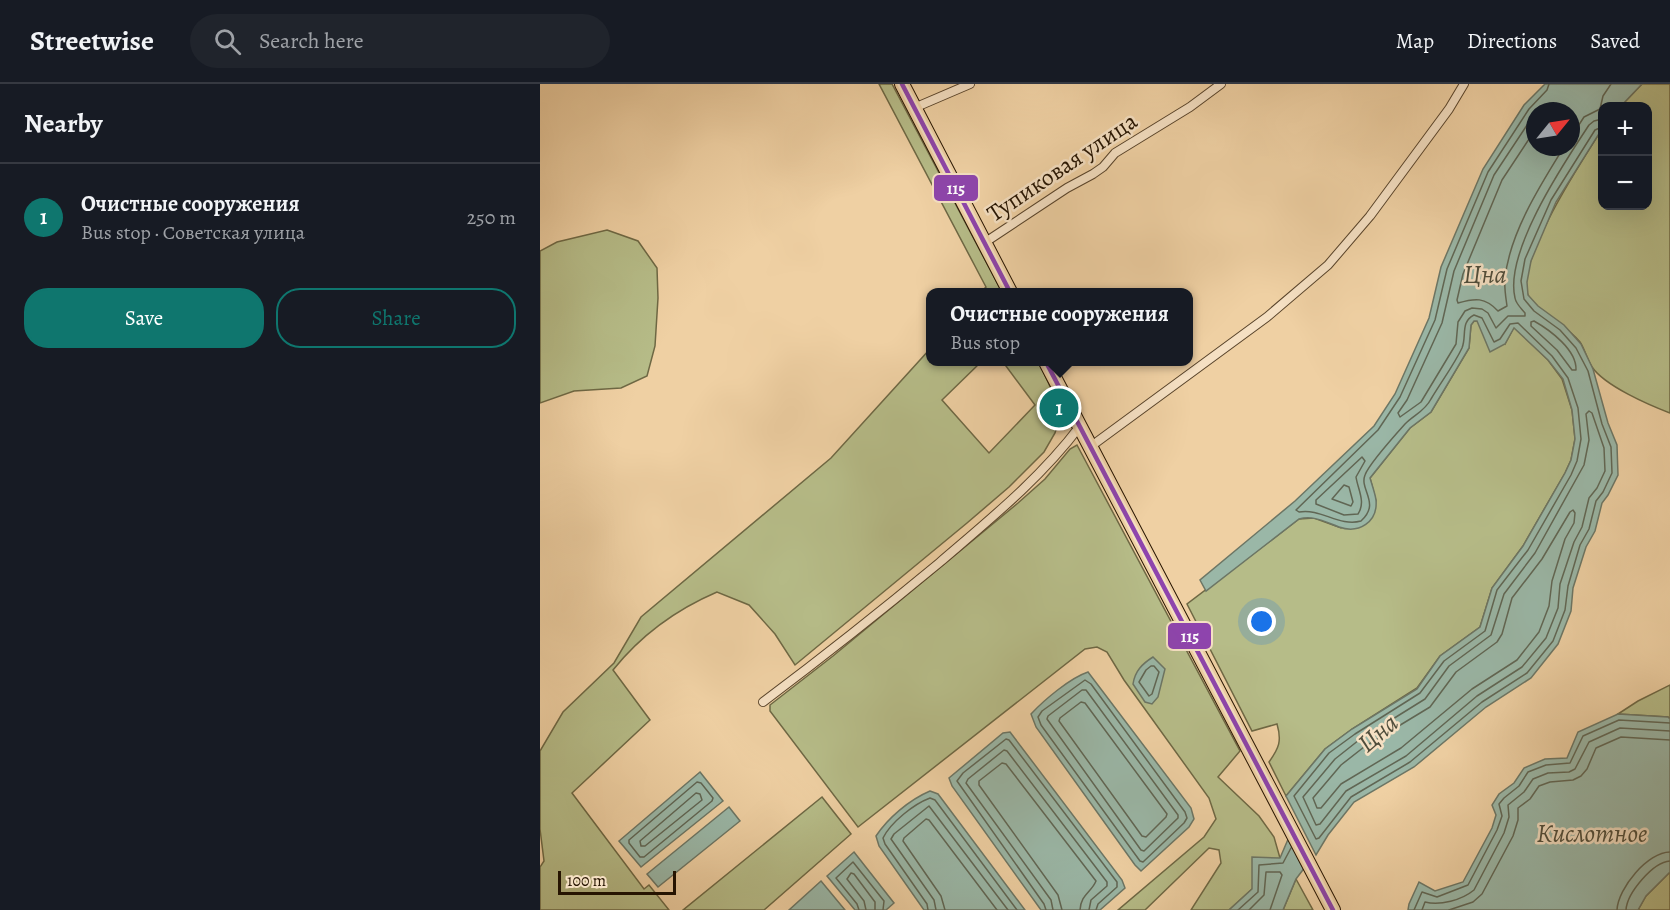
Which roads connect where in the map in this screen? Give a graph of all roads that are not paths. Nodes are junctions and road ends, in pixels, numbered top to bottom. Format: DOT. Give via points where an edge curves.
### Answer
graph roads {
  1 [pos="902,84"];
  2 [pos="970,84"];
  3 [pos="1221,84"];
  4 [pos="1464,84"];
  5 [pos="914,108"];
  6 [pos="984,243"];
  7 [pos="1008,288"];
  8 [pos="1048,366"];
  9 [pos="1080,426"];
  10 [pos="1090,447"];
  11 [pos="763,702"];
  12 [pos="1333,910"];
  1 -- 5 [label="main road"];
  2 -- 5 [label="street"];
  3 -- 6 [label="street, Тупиковая улица" via="1115,153 1093,174"];
  4 -- 10 [label="street" via="1370,216 1328,265 1267,317"];
  5 -- 6 [label="main road"];
  6 -- 7 [label="main road"];
  8 -- 9 [label="main road"];
  9 -- 10 [label="main road"];
  9 -- 11 [label="street" via="1047,467 1000,511 849,638"];
  10 -- 12 [label="main road"];
}
